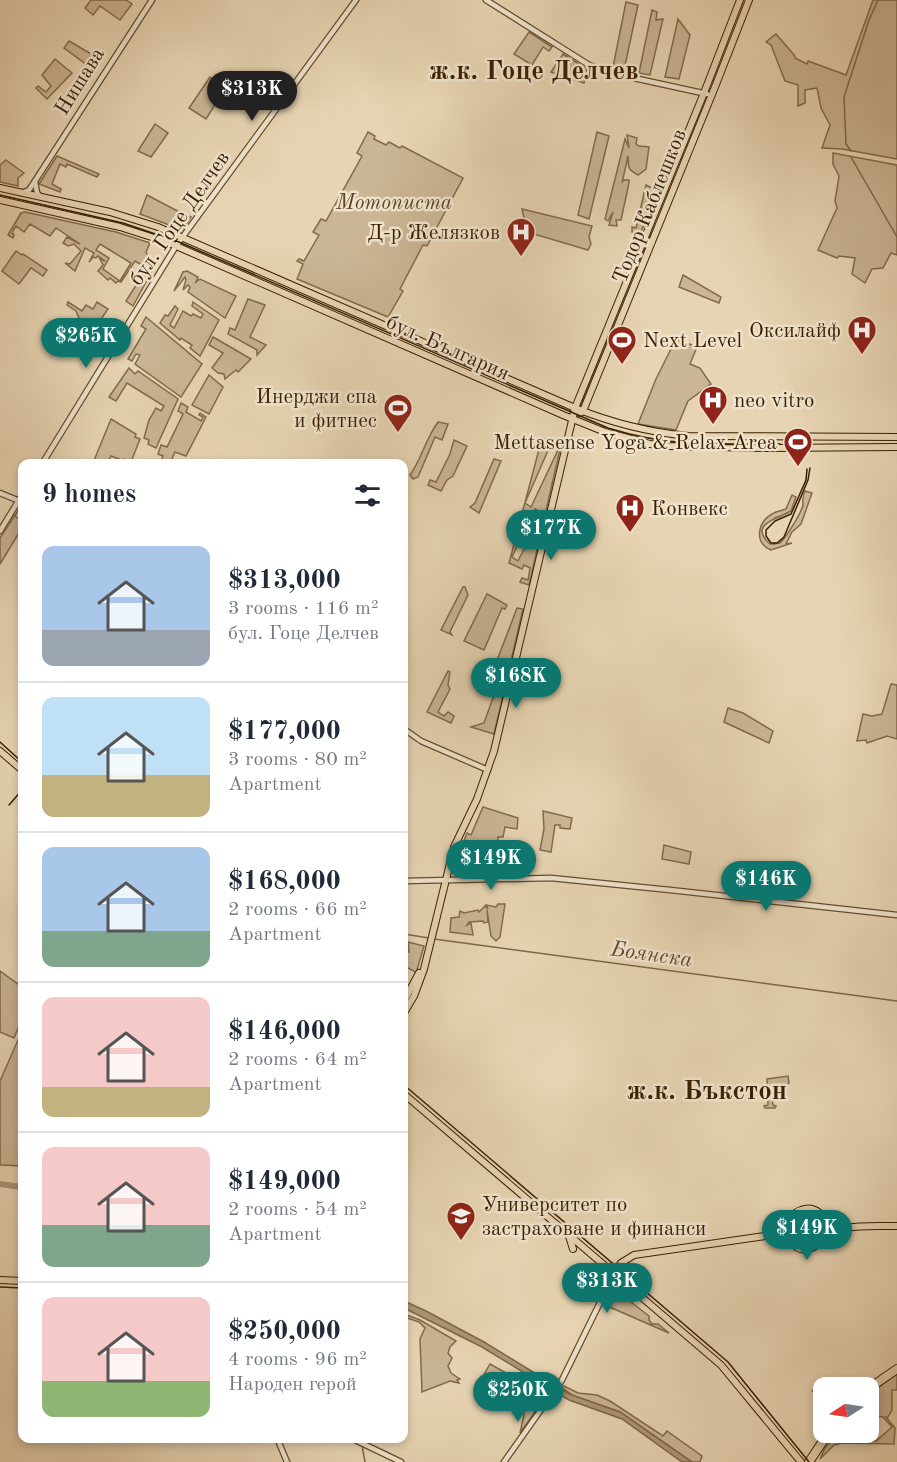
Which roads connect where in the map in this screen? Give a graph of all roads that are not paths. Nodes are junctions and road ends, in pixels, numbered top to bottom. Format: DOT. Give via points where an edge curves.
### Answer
graph roads {
  1 [pos="152,0"];
  2 [pos="356,0"];
  3 [pos="486,0"];
  4 [pos="740,0"];
  5 [pos="749,0"];
  6 [pos="704,93"];
  7 [pos="712,95"];
  8 [pos="35,181"];
  9 [pos="0,188"];
  10 [pos="21,193"];
  11 [pos="40,197"];
  12 [pos="0,200"];
  13 [pos="183,237"];
  14 [pos="176,246"];
  15 [pos="575,408"];
  16 [pos="583,411"];
  17 [pos="572,419"];
  18 [pos="897,437"];
  19 [pos="897,447"];
  20 [pos="45,459"];
  21 [pos="0,493"];
  22 [pos="18,500"];
  23 [pos="18,505"];
  24 [pos="0,531"];
  25 [pos="408,732"];
  26 [pos="0,751"];
  27 [pos="18,767"];
  28 [pos="488,770"];
  29 [pos="445,880"];
  30 [pos="408,881"];
  31 [pos="897,915"];
  32 [pos="425,963"];
  33 [pos="408,994"];
  34 [pos="408,1006"];
  35 [pos="408,1097"];
  36 [pos="789,1219"];
  37 [pos="825,1219"];
  38 [pos="897,1226"];
  39 [pos="847,1228"];
  40 [pos="569,1236"];
  41 [pos="765,1236"];
  42 [pos="823,1241"];
  43 [pos="791,1242"];
  44 [pos="573,1249"];
  45 [pos="614,1274"];
  46 [pos="0,1280"];
  47 [pos="18,1281"];
  48 [pos="897,1369"];
  49 [pos="879,1381"];
  50 [pos="281,1443"];
  51 [pos="360,1443"];
  52 [pos="822,1443"];
  53 [pos="827,1443"];
  54 [pos="817,1450"];
  55 [pos="806,1452"];
  56 [pos="288,1462"];
  57 [pos="400,1462"];
  58 [pos="504,1462"];
  59 [pos="799,1462"];
  60 [pos="809,1462"];
  61 [pos="814,1462"];
  1 -- 8 [label="street, Нишава"];
  2 -- 13 [label="street, бул. Гоце Делчев"];
  3 -- 6 [label="street" via="589,65"];
  4 -- 6 [label="main road, Тодор Каблешков"];
  5 -- 7 [label="main road, Тодор Каблешков"];
  6 -- 7 [label="street"];
  6 -- 15 [label="main road, Тодор Каблешков"];
  7 -- 16 [label="main road, Тодор Каблешков"];
  8 -- 10 [label="street, Нишава"];
  8 -- 11 [label="street"];
  9 -- 10 [label="main road, бул. България"];
  10 -- 11 [label="main road, бул. България"];
  11 -- 13 [label="main road, бул. България" via="110,212"];
  12 -- 14 [label="main road, бул. България" via="120,227"];
  13 -- 14 [label="street, бул. Гоце Делчев"];
  13 -- 15 [label="main road, бул. България"];
  14 -- 17 [label="main road, бул. България"];
  14 -- 20 [label="street, бул. Гоце Делчев"];
  15 -- 16 [label="main road, бул. България"];
  15 -- 17 [label="main road, Тодор Каблешков"];
  16 -- 17 [label="main road"];
  16 -- 18 [label="main road, бул. България" via="653,433 688,436"];
  17 -- 19 [label="main road, бул. България" via="630,439 677,447"];
  17 -- 28 [label="main road, Тодор Каблешков"];
  21 -- 22 [label="street"];
  23 -- 24 [label="street"];
  25 -- 28 [label="street"];
  26 -- 27 [label="main road"];
  28 -- 29 [label="main road, Тодор Каблешков" via="458,837"];
  29 -- 30 [label="street"];
  29 -- 31 [label="street" via="574,880"];
  29 -- 32 [label="main road, Тодор Каблешков"];
  32 -- 33 [label="main road, Тодор Каблешков"];
  32 -- 34 [label="main road, Тодор Каблешков"];
  35 -- 40 [label="main road"];
  36 -- 37 [label="main road" via="806,1209 817,1211"];
  36 -- 41 [label="main road"];
  36 -- 43 [label="main road" via="787,1232"];
  37 -- 39 [label="main road"];
  37 -- 42 [label="main road" via="828,1230"];
  38 -- 39 [label="main road"];
  39 -- 42 [label="main road"];
  40 -- 44 [label="main road"];
  40 -- 45 [label="main road"];
  41 -- 43 [label="main road" via="781,1236"];
  41 -- 45 [label="main road" via="634,1255 621,1263"];
  42 -- 43 [label="main road" via="809,1249"];
  45 -- 58 [label="street" via="558,1385"];
  45 -- 59 [label="main road" via="721,1365"];
  46 -- 47 [label="main road"];
  48 -- 49 [label="highway"];
  50 -- 56 [label="street"];
  51 -- 57 [label="street"];
  52 -- 54 [label="highway"];
  53 -- 61 [label="highway"];
  54 -- 55 [label="highway"];
  54 -- 60 [label="highway"];
}
